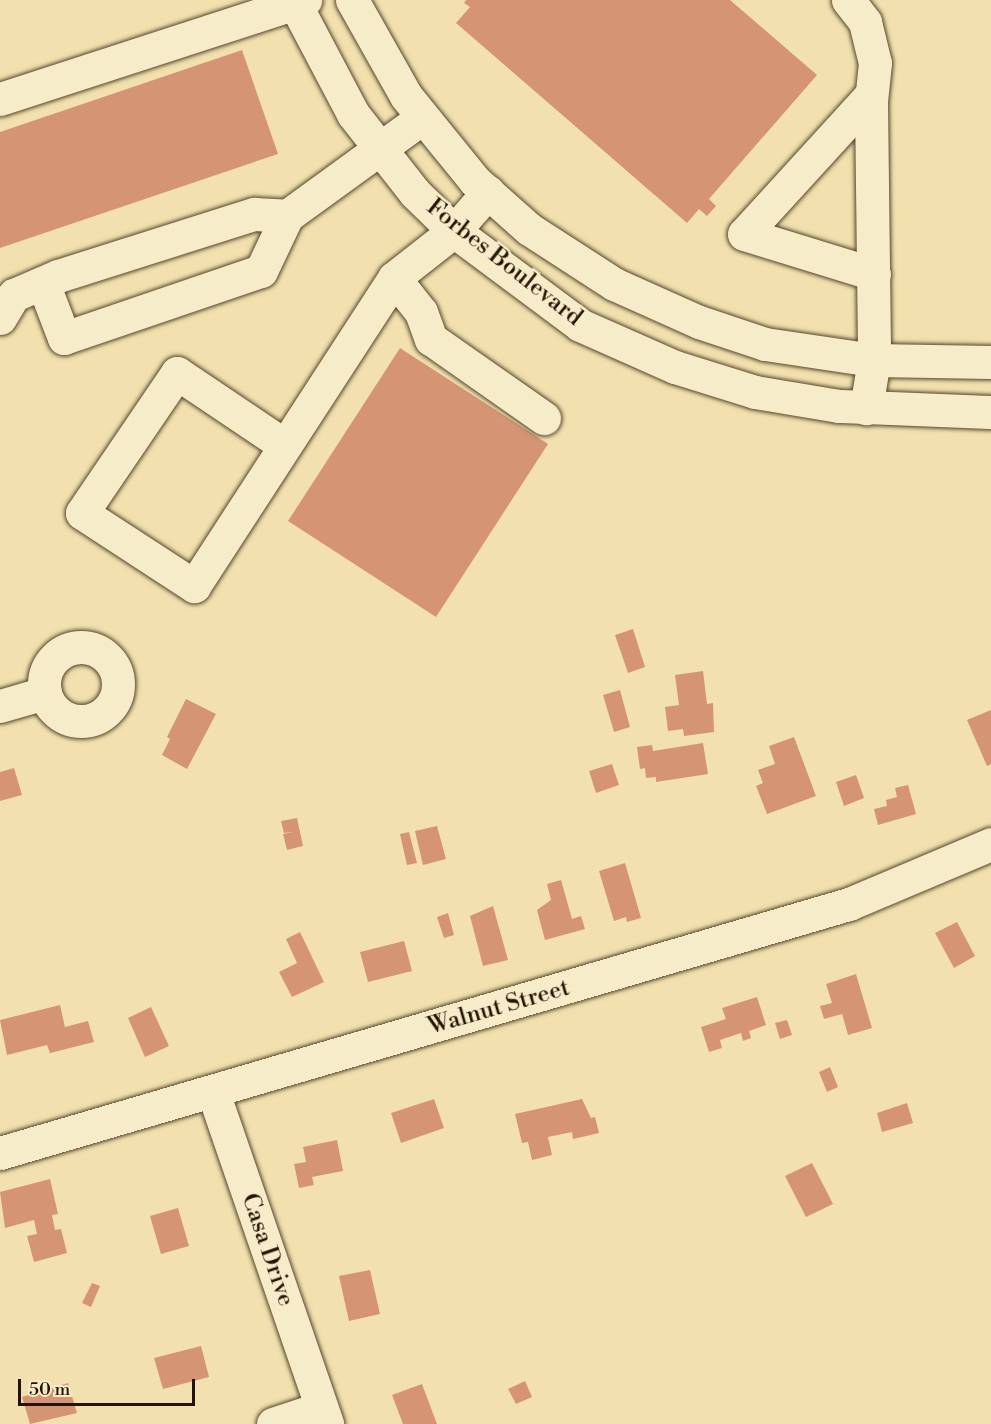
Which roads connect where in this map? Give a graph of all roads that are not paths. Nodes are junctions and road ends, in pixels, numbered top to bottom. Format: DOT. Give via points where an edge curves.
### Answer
graph roads {
  1 [pos="352,0"];
  2 [pos="848,0"];
  3 [pos="297,1"];
  4 [pos="871,95"];
  5 [pos="0,99"];
  6 [pos="422,118"];
  7 [pos="377,148"];
  8 [pos="488,192"];
  9 [pos="287,216"];
  10 [pos="454,231"];
  11 [pos="874,274"];
  12 [pos="394,278"];
  13 [pos="43,283"];
  14 [pos="0,318"];
  15 [pos="874,360"];
  16 [pos="991,362"];
  17 [pos="866,408"];
  18 [pos="991,412"];
  19 [pos="544,418"];
  20 [pos="284,445"];
  21 [pos="45,693"];
  22 [pos="0,706"];
  23 [pos="991,844"];
  24 [pos="213,1092"];
  25 [pos="0,1153"];
  26 [pos="324,1416"];
  27 [pos="273,1424"];
  1 -- 6 [label="street, Forbes Boulevard"];
  2 -- 4 [label="street" via="865,22 874,63"];
  3 -- 5 [label="street"];
  3 -- 7 [label="street, Forbes Boulevard" via="348,105"];
  4 -- 11 [label="street"];
  4 -- 11 [label="street" via="744,234"];
  6 -- 7 [label="street"];
  6 -- 8 [label="street, Forbes Boulevard"];
  7 -- 9 [label="street"];
  7 -- 10 [label="street, Forbes Boulevard" via="415,194"];
  8 -- 10 [label="street"];
  8 -- 15 [label="street, Forbes Boulevard" via="557,248 652,302 765,344"];
  9 -- 13 [label="street" via="254,214"];
  9 -- 13 [label="street" via="261,271 64,338"];
  10 -- 12 [label="street"];
  10 -- 17 [label="street, Forbes Boulevard" via="546,303 607,339 735,386"];
  11 -- 15 [label="street"];
  12 -- 19 [label="street" via="422,312 431,339"];
  12 -- 20 [label="street"];
  13 -- 14 [label="street" via="14,295"];
  15 -- 16 [label="street, Forbes Boulevard"];
  15 -- 17 [label="street"];
  17 -- 18 [label="street, Forbes Boulevard"];
  20 -- 20 [label="street" via="194,586 82,513 177,372"];
  21 -- 22 [label="street"];
  23 -- 24 [label="street, Walnut Street" via="849,904"];
  24 -- 25 [label="street, Walnut Street"];
  24 -- 26 [label="street, Casa Drive"];
  26 -- 27 [label="street, Casa Drive"];
}
